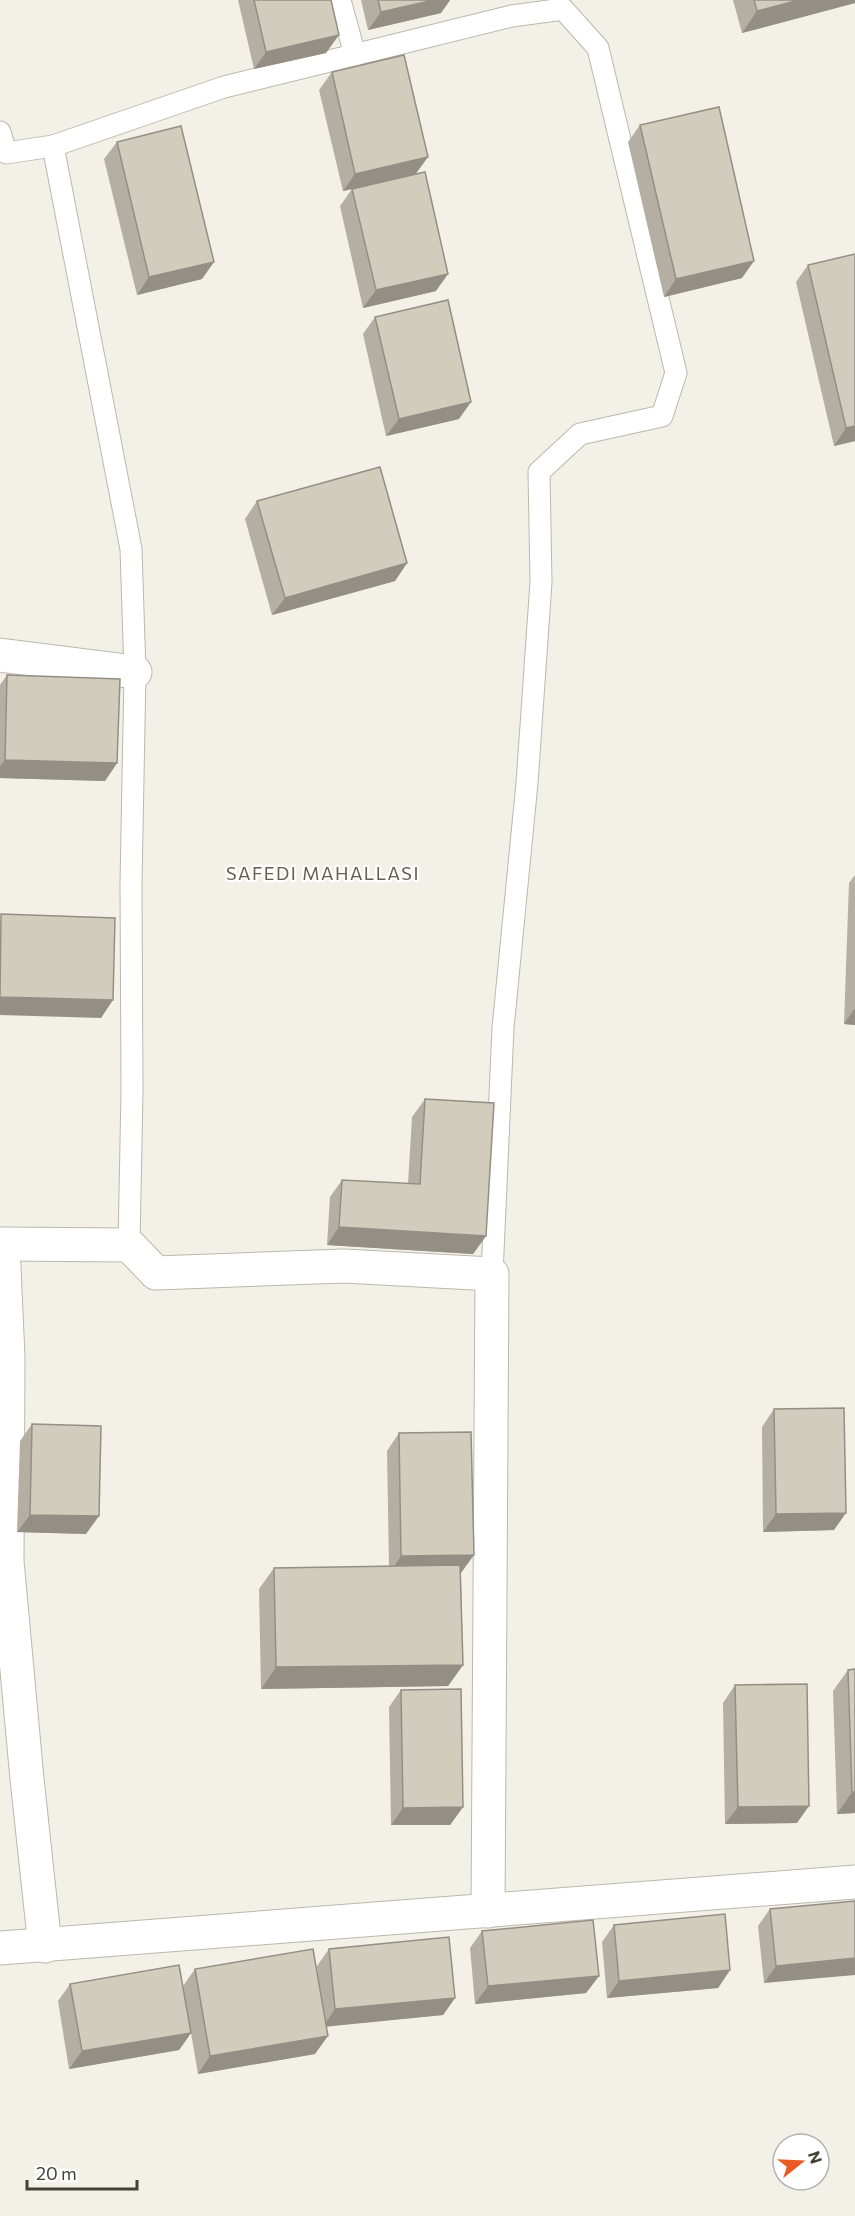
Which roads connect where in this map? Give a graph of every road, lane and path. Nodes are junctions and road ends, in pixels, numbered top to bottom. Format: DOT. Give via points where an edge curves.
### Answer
graph roads {
  1 [pos="340,0"];
  2 [pos="355,55"];
  3 [pos="0,132"];
  4 [pos="53,146"];
  5 [pos="0,655"];
  6 [pos="135,672"];
  7 [pos="2,1244"];
  8 [pos="129,1245"];
  9 [pos="492,1274"];
  10 [pos="855,1882"];
  11 [pos="488,1911"];
  12 [pos="45,1946"];
  13 [pos="0,1948"];
  1 -- 2 [label="lane"];
  2 -- 4 [label="lane" via="224,87"];
  2 -- 9 [label="lane" via="512,16 562,9 598,48 676,373 662,416 580,434 539,472 541,582 527,783 503,1028"];
  3 -- 4 [label="lane" via="6,153"];
  4 -- 6 [label="lane" via="130,549"];
  5 -- 6 [label="street"];
  6 -- 8 [label="lane"];
  7 -- 8 [label="street"];
  7 -- 12 [label="street" via="9,1357 7,1561"];
  8 -- 9 [label="street" via="156,1273 344,1266"];
  9 -- 11 [label="street"];
  10 -- 11 [label="street"];
  11 -- 12 [label="street"];
  12 -- 13 [label="street"];
}
